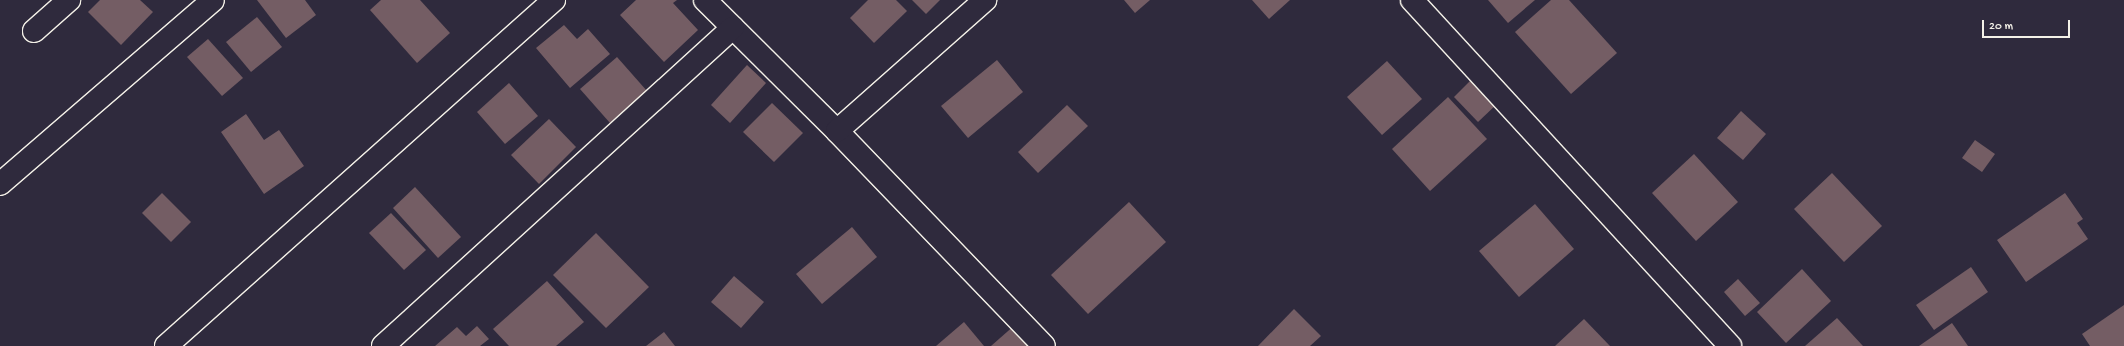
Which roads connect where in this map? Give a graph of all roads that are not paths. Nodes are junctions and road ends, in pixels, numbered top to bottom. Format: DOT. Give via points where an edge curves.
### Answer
graph roads {
  1 [pos="69,0"];
  2 [pos="214,0"];
  3 [pos="554,0"];
  4 [pos="705,0"];
  5 [pos="985,0"];
  6 [pos="1412,0"];
  7 [pos="733,28"];
  8 [pos="34,31"];
  9 [pos="837,131"];
  10 [pos="0,184"];
  11 [pos="166,346"];
  12 [pos="383,346"];
  13 [pos="1044,346"];
  14 [pos="1730,346"];
  1 -- 8 [label="street"];
  2 -- 10 [label="street"];
  3 -- 11 [label="street"];
  4 -- 7 [label="street"];
  5 -- 9 [label="street"];
  6 -- 14 [label="street"];
  7 -- 9 [label="street"];
  7 -- 12 [label="street"];
  9 -- 13 [label="street"];
}
